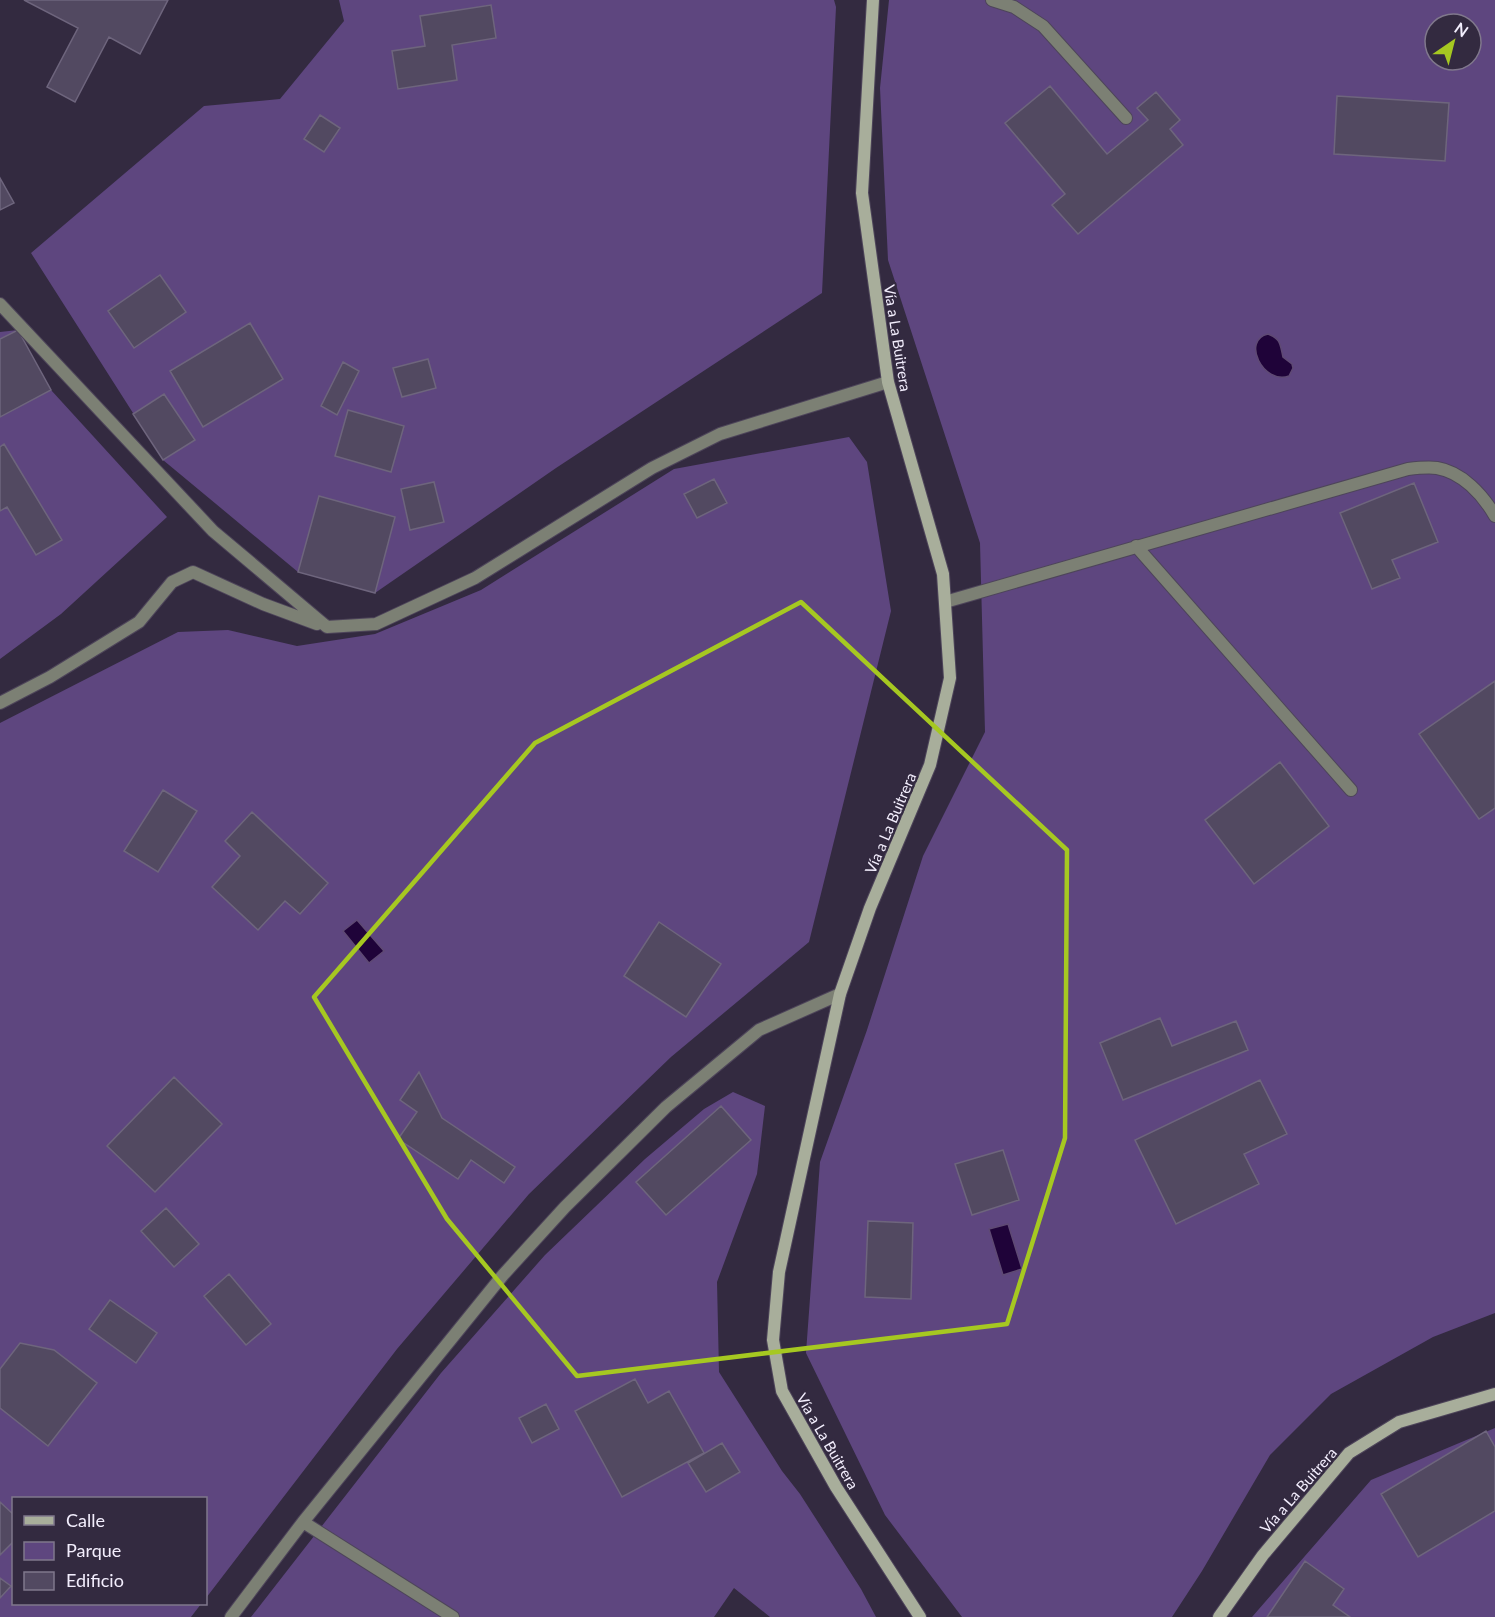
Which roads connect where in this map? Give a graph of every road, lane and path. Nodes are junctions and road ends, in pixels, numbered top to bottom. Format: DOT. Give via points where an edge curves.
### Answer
graph roads {
  1 [pos="873,0"];
  2 [pos="992,0"];
  3 [pos="1126,118"];
  4 [pos="0,304"];
  5 [pos="888,382"];
  6 [pos="1495,516"];
  7 [pos="1136,546"];
  8 [pos="945,602"];
  9 [pos="327,627"];
  10 [pos="0,703"];
  11 [pos="1351,789"];
  12 [pos="840,994"];
  13 [pos="1495,1394"];
  14 [pos="303,1522"];
  15 [pos="231,1617"];
  16 [pos="453,1617"];
  17 [pos="920,1617"];
  18 [pos="1219,1617"];
  1 -- 5 [label="street, Vía a La Buitrera" via="861,193"];
  2 -- 3 [label="street" via="1014,7 1043,26"];
  4 -- 9 [label="street" via="213,531"];
  5 -- 8 [label="street, Vía a La Buitrera" via="943,574"];
  5 -- 9 [label="street" via="720,434 651,468 475,578 376,624"];
  6 -- 7 [label="street" via="1466,480 1438,468 1408,469"];
  7 -- 8 [label="street"];
  7 -- 11 [label="street"];
  8 -- 12 [label="street, Vía a La Buitrera" via="950,678 930,765 870,908"];
  9 -- 10 [label="street" via="263,604 193,572 172,582 139,622"];
  12 -- 14 [label="street" via="759,1030 666,1107 503,1275"];
  12 -- 17 [label="street, Vía a La Buitrera" via="779,1272 773,1340 782,1391 836,1487"];
  13 -- 18 [label="street, Vía a La Buitrera" via="1399,1422 1349,1453 1263,1554"];
  14 -- 15 [label="street"];
  14 -- 16 [label="street"];
}
